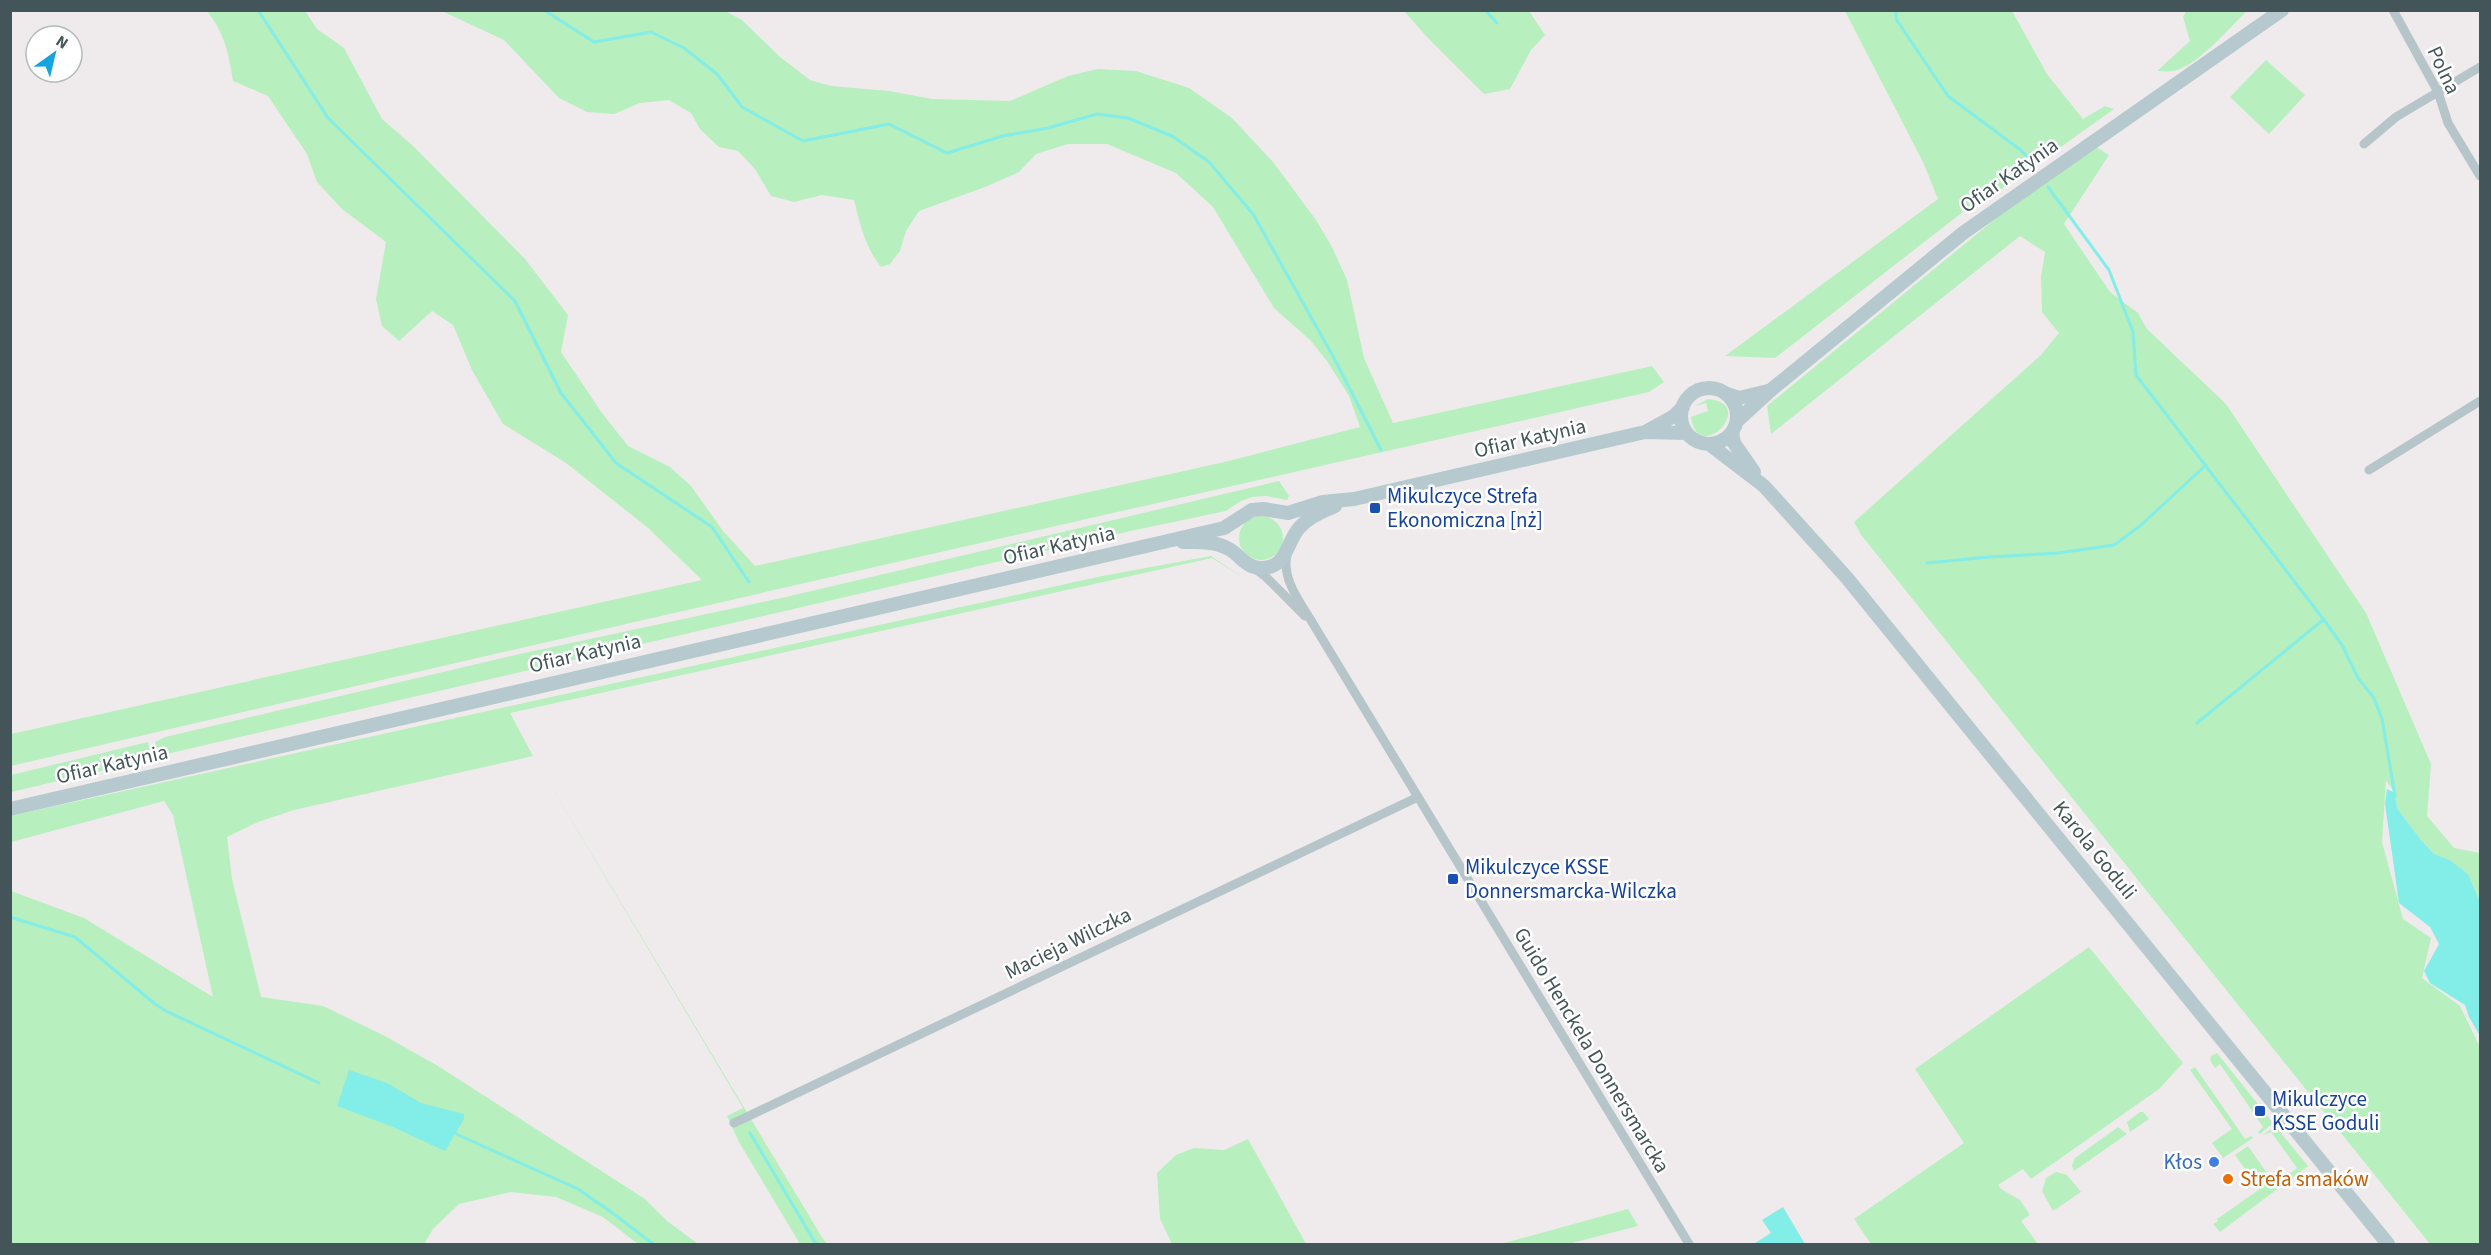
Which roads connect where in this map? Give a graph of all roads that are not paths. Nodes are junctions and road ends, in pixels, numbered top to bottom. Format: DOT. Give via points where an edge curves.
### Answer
graph roads {
  1 [pos="2283,10"];
  2 [pos="2393,10"];
  3 [pos="2481,67"];
  4 [pos="2438,92"];
  5 [pos="2364,144"];
  6 [pos="2481,176"];
  7 [pos="1771,390"];
  8 [pos="1727,394"];
  9 [pos="2481,401"];
  10 [pos="1683,407"];
  11 [pos="1735,427"];
  12 [pos="1645,432"];
  13 [pos="1687,432"];
  14 [pos="1709,444"];
  15 [pos="2369,470"];
  16 [pos="1764,486"];
  17 [pos="1354,499"];
  18 [pos="1272,511"];
  19 [pos="1238,520"];
  20 [pos="1170,541"];
  21 [pos="1289,547"];
  22 [pos="1235,553"];
  23 [pos="1251,566"];
  24 [pos="1315,627"];
  25 [pos="1418,796"];
  26 [pos="10,809"];
  27 [pos="734,1123"];
  28 [pos="1689,1245"];
  29 [pos="2388,1245"];
  1 -- 7 [label="street, Ofiar Katynia" via="1963,233"];
  2 -- 4 [label="street, Polna"];
  3 -- 4 [label="street"];
  4 -- 5 [label="street" via="2396,117"];
  4 -- 6 [label="street, Polna" via="2448,123"];
  7 -- 8 [label="street, Ofiar Katynia" via="1739,398"];
  7 -- 11 [label="street, Ofiar Katynia"];
  8 -- 10 [label="street" via="1713,388 1698,390"];
  8 -- 11 [label="street" via="1736,408"];
  9 -- 15 [label="street"];
  10 -- 12 [label="street, Ofiar Katynia"];
  10 -- 13 [label="street" via="1682,422"];
  11 -- 14 [label="street" via="1722,441"];
  11 -- 16 [label="street, Karola Goduli" via="1734,443"];
  12 -- 13 [label="street, Ofiar Katynia"];
  12 -- 17 [label="street, Ofiar Katynia"];
  13 -- 14 [label="street"];
  14 -- 16 [label="street, Karola Goduli"];
  16 -- 29 [label="street, Karola Goduli" via="1847,578"];
  17 -- 18 [label="street, Ofiar Katynia" via="1323,502 1288,513"];
  17 -- 21 [label="street, Ofiar Katynia" via="1308,520 1300,526"];
  18 -- 19 [label="street, Ofiar Katynia" via="1252,510"];
  18 -- 21 [label="street" via="1287,524"];
  19 -- 20 [label="street, Ofiar Katynia" via="1224,528"];
  19 -- 22 [label="street" via="1232,534"];
  20 -- 22 [label="street, Ofiar Katynia" via="1213,543"];
  20 -- 26 [label="street, Ofiar Katynia"];
  21 -- 23 [label="street, Ofiar Katynia" via="1283,559 1271,567"];
  21 -- 24 [label="street, Guido Henckela Donnersmarcka" via="1288,579"];
  22 -- 23 [label="street, Ofiar Katynia"];
  23 -- 24 [label="street, Guido Henckela Donnersmarcka"];
  24 -- 25 [label="street, Guido Henckela Donnersmarcka"];
  25 -- 27 [label="street, Macieja Wilczka"];
  25 -- 28 [label="street, Guido Henckela Donnersmarcka"];
}
